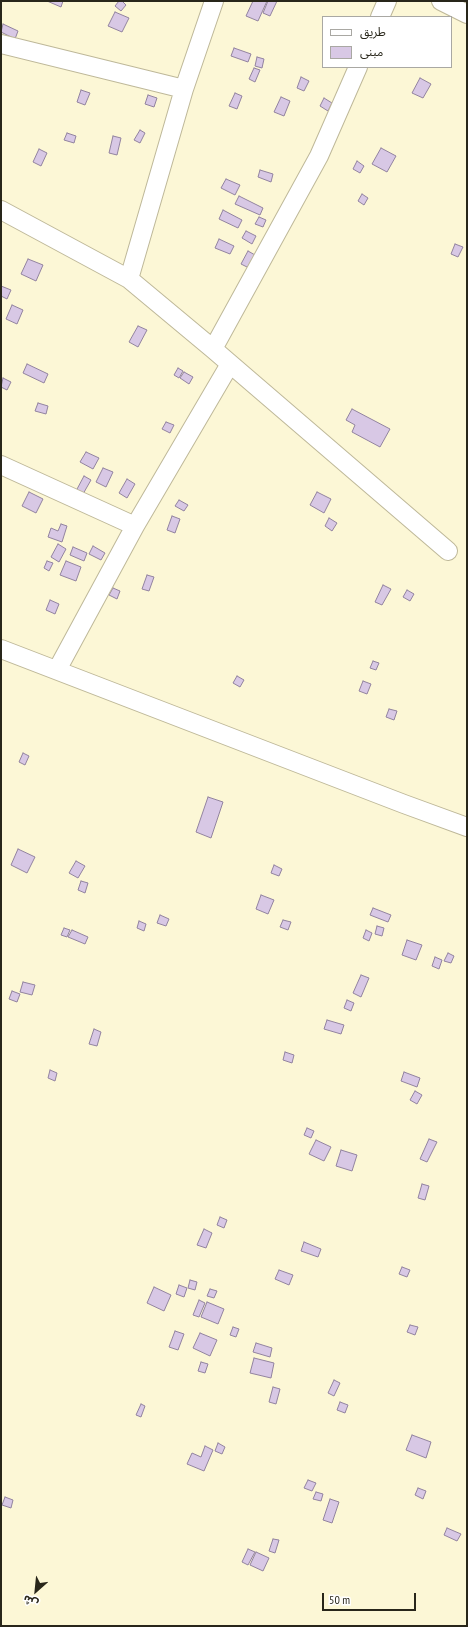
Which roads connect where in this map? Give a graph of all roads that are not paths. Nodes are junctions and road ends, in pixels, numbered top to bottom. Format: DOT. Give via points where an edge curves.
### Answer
graph roads {
  1 [pos="214,1"];
  2 [pos="387,1"];
  3 [pos="441,1"];
  4 [pos="467,14"];
  5 [pos="380,16"];
  6 [pos="1,44"];
  7 [pos="358,68"];
  8 [pos="184,89"];
  9 [pos="1,210"];
  10 [pos="129,279"];
  11 [pos="213,349"];
  12 [pos="230,364"];
  13 [pos="1,466"];
  14 [pos="135,526"];
  15 [pos="448,551"];
  16 [pos="1,649"];
  17 [pos="57,670"];
  18 [pos="467,827"];
  1 -- 8 [label="street"];
  2 -- 5 [label="street"];
  3 -- 4 [label="street"];
  6 -- 8 [label="street"];
  7 -- 11 [label="street" via="319,156"];
  8 -- 10 [label="street"];
  9 -- 10 [label="street"];
  10 -- 11 [label="street"];
  11 -- 12 [label="street"];
  12 -- 14 [label="street"];
  12 -- 15 [label="street"];
  13 -- 14 [label="street"];
  14 -- 17 [label="street"];
  16 -- 17 [label="street"];
  17 -- 18 [label="street"];
}
